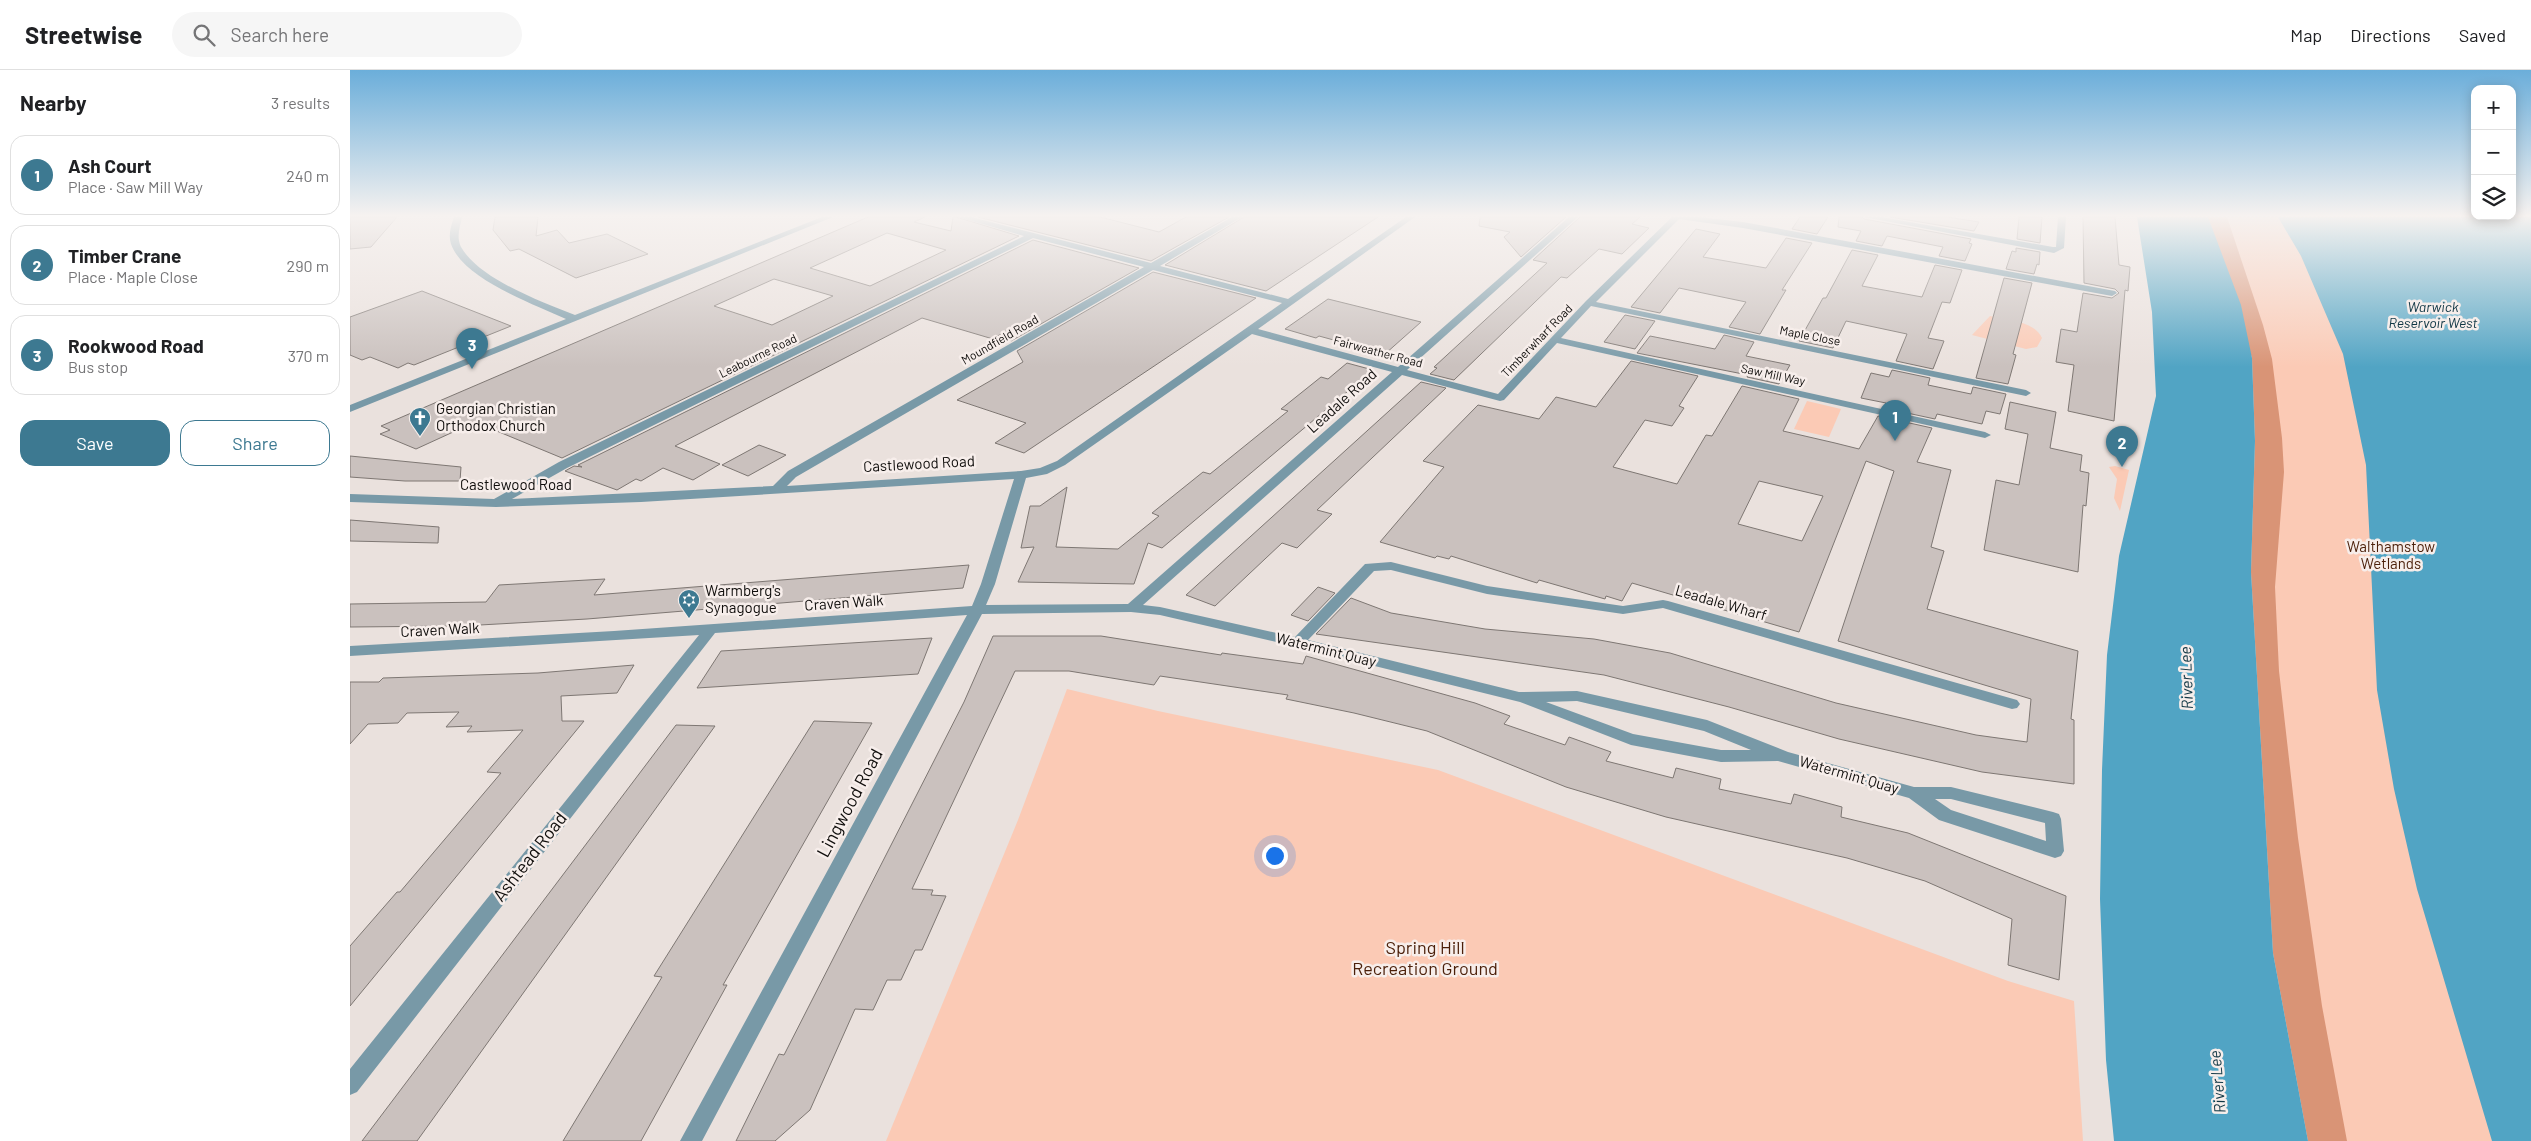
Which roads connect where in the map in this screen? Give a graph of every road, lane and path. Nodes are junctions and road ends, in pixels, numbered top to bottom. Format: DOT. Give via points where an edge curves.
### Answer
graph roads {
  1 [pos="475,267"];
  2 [pos="706,267"];
  3 [pos="967,267"];
  4 [pos="1152,267"];
  5 [pos="1339,267"];
  6 [pos="1517,267"];
  7 [pos="1626,267"];
  8 [pos="1969,267"];
  9 [pos="2112,293"];
  10 [pos="1289,302"];
  11 [pos="1589,303"];
  12 [pos="575,320"];
  13 [pos="1250,330"];
  14 [pos="1555,340"];
  15 [pos="1400,370"];
  16 [pos="2026,393"];
  17 [pos="1500,398"];
  18 [pos="350,409"];
  19 [pos="1985,435"];
  20 [pos="1021,475"];
  21 [pos="778,488"];
  22 [pos="350,498"];
  23 [pos="496,503"];
  24 [pos="1131,608"];
  25 [pos="977,610"];
  26 [pos="711,629"];
  27 [pos="1298,642"];
  28 [pos="350,651"];
  29 [pos="1518,697"];
  30 [pos="2012,704"];
  31 [pos="1784,757"];
  32 [pos="1914,793"];
  33 [pos="350,1085"];
  34 [pos="691,1141"];
  1 -- 12 [label="street" via="514,291"];
  2 -- 12 [label="street"];
  3 -- 23 [label="street, Leabourne Road" via="563,465"];
  4 -- 10 [label="street"];
  4 -- 21 [label="street, Moundfield Road" via="792,474"];
  5 -- 10 [label="street, Castlewood Road"];
  6 -- 15 [label="street, Leadale Road"];
  7 -- 11 [label="street, Timberwharf Road"];
  8 -- 9 [label="street"];
  10 -- 13 [label="street, Castlewood Road"];
  11 -- 14 [label="street, Timberwharf Road"];
  11 -- 16 [label="street, Maple Close"];
  12 -- 18 [label="street"];
  13 -- 15 [label="street, Fairweather Road"];
  13 -- 20 [label="street, Castlewood Road" via="1061,463"];
  14 -- 17 [label="street, Timberwharf Road"];
  14 -- 19 [label="street, Saw Mill Way"];
  15 -- 17 [label="street, Fairweather Road"];
  15 -- 24 [label="street, Leadale Road"];
  20 -- 21 [label="street, Castlewood Road"];
  20 -- 25 [label="street, Lingwood Road"];
  21 -- 23 [label="street, Castlewood Road" via="641,498"];
  22 -- 23 [label="street, Castlewood Road"];
  24 -- 25 [label="street, Craven Walk"];
  24 -- 27 [label="street, Watermint Quay" via="1160,611"];
  25 -- 26 [label="street, Craven Walk"];
  25 -- 34 [label="street, Lingwood Road"];
  26 -- 28 [label="street, Craven Walk"];
  26 -- 33 [label="street, Ashtead Road"];
  27 -- 29 [label="street, Watermint Quay"];
  27 -- 30 [label="street, Leadale Wharf" via="1370,567 1391,566 1487,590 1623,610 1663,604"];
  29 -- 31 [label="street, Watermint Quay" via="1631,739 1722,756"];
  29 -- 31 [label="street, Watermint Quay" via="1577,696 1707,726"];
  31 -- 32 [label="street, Watermint Quay"];
  32 -- 32 [label="street, Watermint Quay" via="1951,793 2053,819 2055,851 1945,815"];
}
